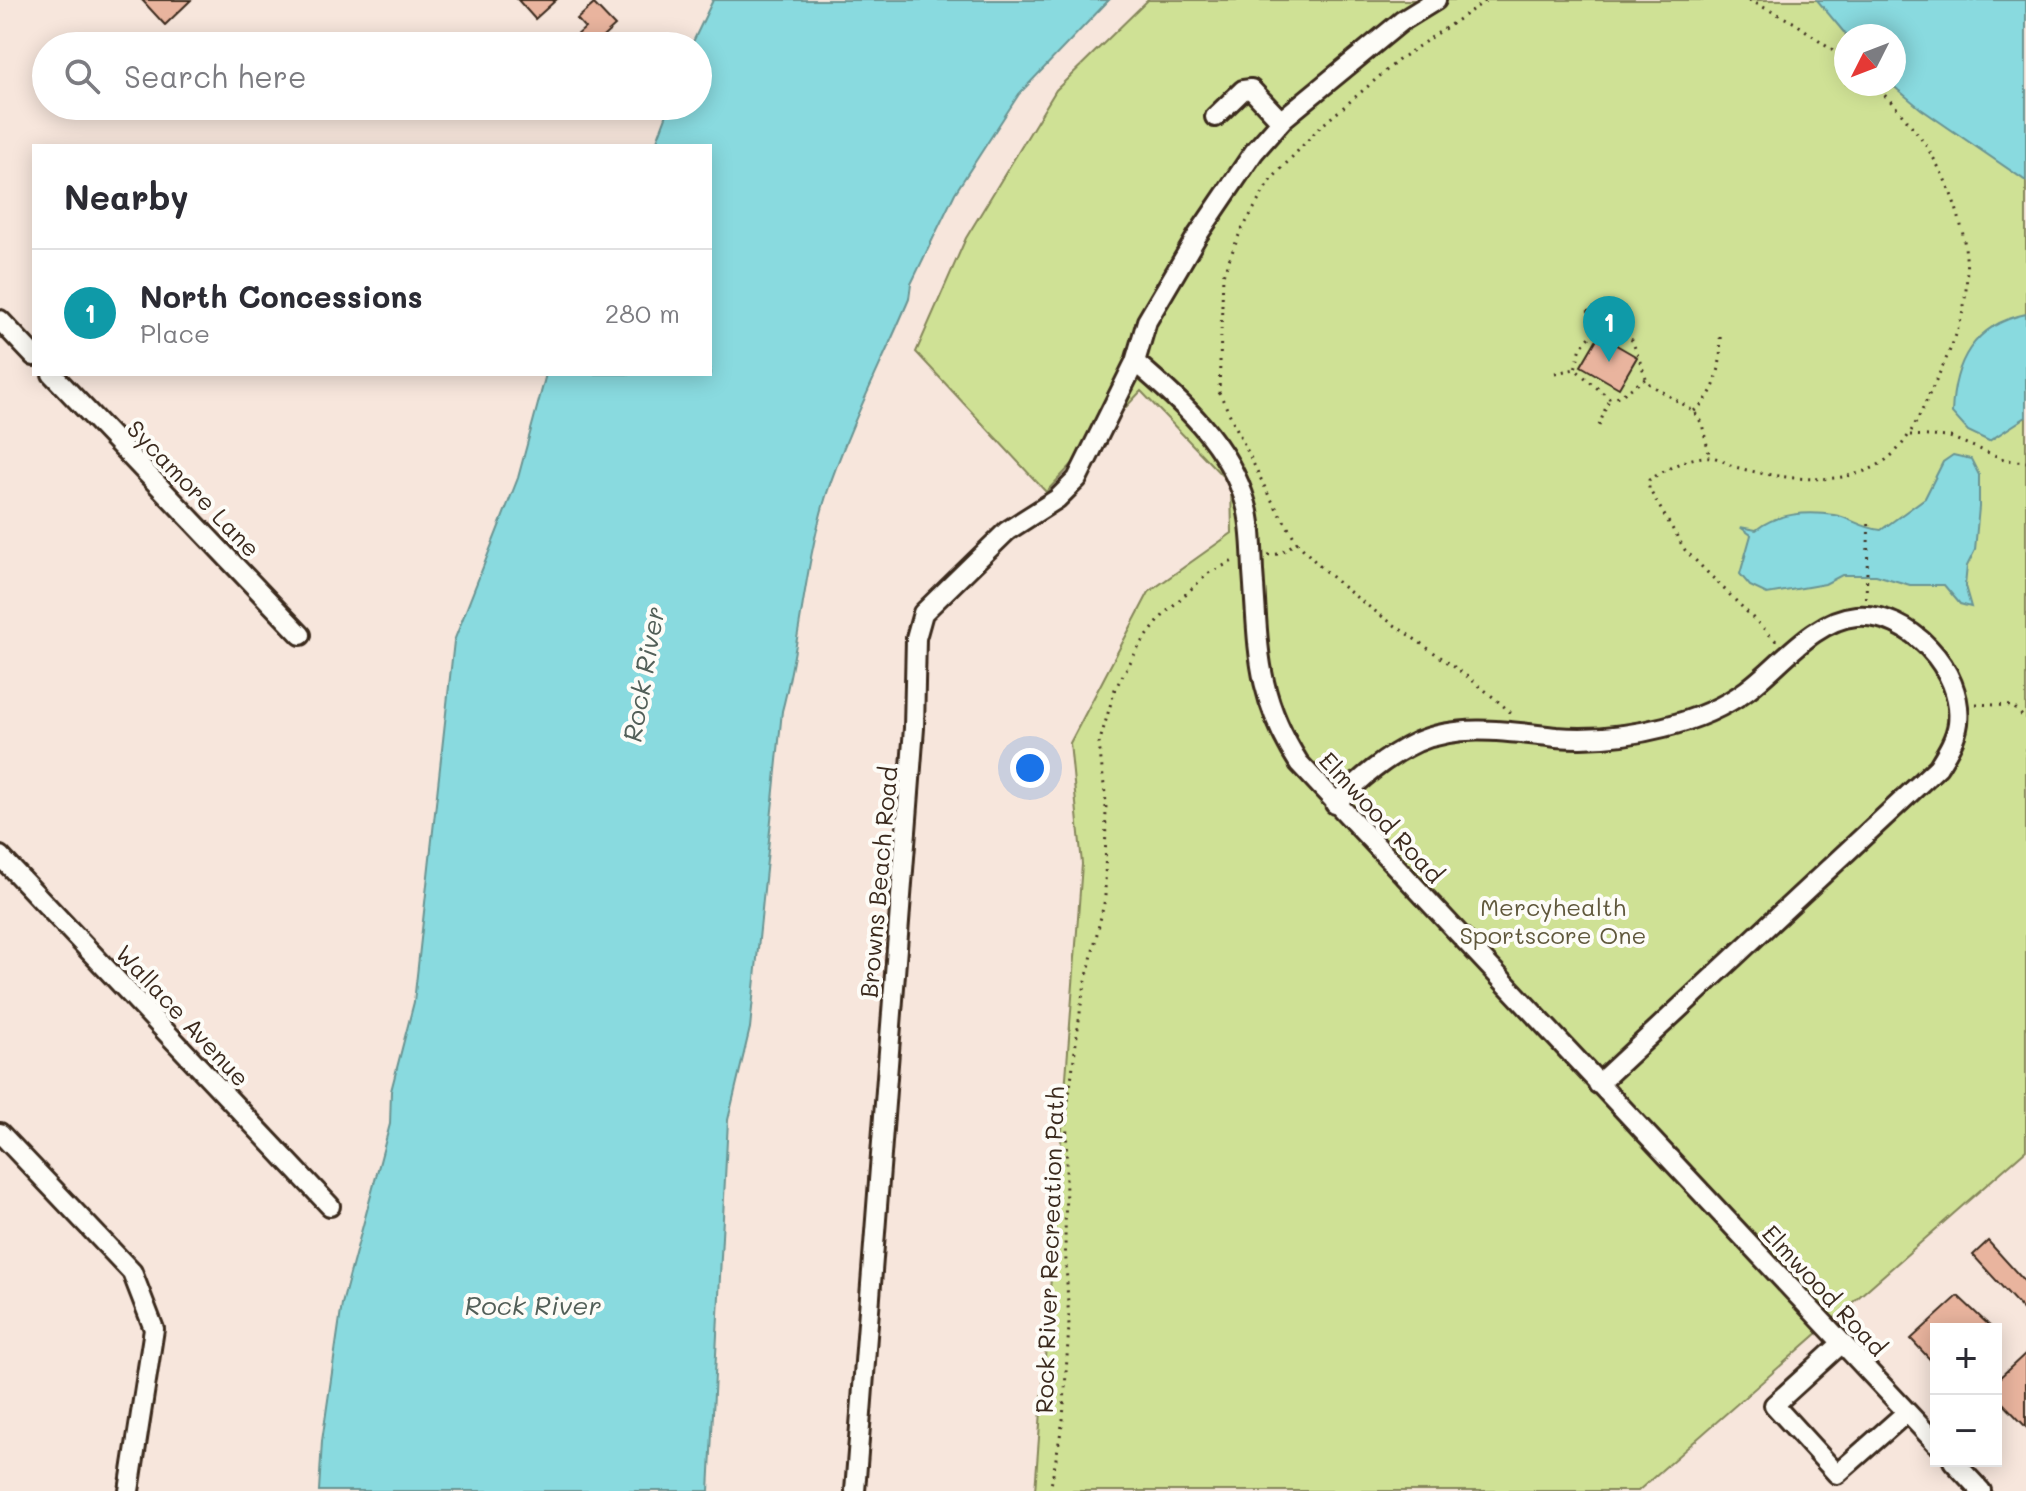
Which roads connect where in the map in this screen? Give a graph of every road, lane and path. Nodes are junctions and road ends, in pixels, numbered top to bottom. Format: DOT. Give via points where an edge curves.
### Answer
graph roads {
  1 [pos="1436,0"];
  2 [pos="1487,0"];
  3 [pos="1749,0"];
  4 [pos="1834,51"];
  5 [pos="1884,96"];
  6 [pos="1215,117"];
  7 [pos="1281,121"];
  8 [pos="1588,310"];
  9 [pos="0,320"];
  10 [pos="1597,329"];
  11 [pos="1720,336"];
  12 [pos="32,354"];
  13 [pos="1135,362"];
  14 [pos="1575,369"];
  15 [pos="1555,373"];
  16 [pos="54,376"];
  17 [pos="1645,379"];
  18 [pos="1609,398"];
  19 [pos="1694,411"];
  20 [pos="1599,426"];
  21 [pos="1910,435"];
  22 [pos="1710,457"];
  23 [pos="2026,462"];
  24 [pos="1869,518"];
  25 [pos="1297,542"];
  26 [pos="1252,556"];
  27 [pos="1866,605"];
  28 [pos="301,635"];
  29 [pos="1782,646"];
  30 [pos="1968,700"];
  31 [pos="1512,714"];
  32 [pos="2026,720"];
  33 [pos="1335,804"];
  34 [pos="0,856"];
  35 [pos="1598,1084"];
  36 [pos="0,1133"];
  37 [pos="330,1206"];
  38 [pos="1842,1343"];
  39 [pos="1907,1412"];
  40 [pos="1930,1437"];
  41 [pos="1959,1467"];
  42 [pos="129,1491"];
  43 [pos="855,1491"];
  44 [pos="1050,1491"];
  45 [pos="1981,1491"];
  1 -- 7 [label="street, Browns Beach Road" via="1402,21"];
  2 -- 25 [label="path" via="1401,58 1319,128 1269,182 1223,275 1219,392"];
  3 -- 4 [label="path"];
  5 -- 21 [label="path" via="1944,172 1967,246 1965,300 1948,354"];
  6 -- 7 [label="street" via="1243,90 1251,89"];
  7 -- 13 [label="street, Browns Beach Road" via="1197,236 1147,321"];
  8 -- 10 [label="path"];
  9 -- 12 [label="street"];
  10 -- 14 [label="path" via="1581,347"];
  10 -- 17 [label="path" via="1632,340"];
  11 -- 19 [label="path" via="1722,362"];
  13 -- 26 [label="street, Elmwood Road" via="1184,405 1232,469 1247,505"];
  13 -- 43 [label="street, Browns Beach Road" via="1077,479 1057,499 1007,531 933,600 916,638 914,728"];
  14 -- 15 [label="path"];
  14 -- 18 [label="path"];
  16 -- 28 [label="street, Sycamore Lane"];
  17 -- 18 [label="path"];
  17 -- 19 [label="path"];
  18 -- 20 [label="path"];
  19 -- 22 [label="path"];
  21 -- 22 [label="path" via="1895,455 1867,471 1823,479 1738,468"];
  21 -- 23 [label="path" via="1950,437 2006,460"];
  22 -- 29 [label="path" via="1660,473 1649,480 1649,489 1685,550"];
  24 -- 27 [label="path"];
  25 -- 26 [label="path, Rock River Recreation Path" via="1279,554"];
  25 -- 31 [label="path" via="1329,578 1431,647"];
  26 -- 33 [label="street, Elmwood Road" via="1269,709 1299,763"];
  26 -- 44 [label="path, Rock River Recreation Path" via="1230,560 1209,573 1165,613 1115,689 1099,744 1106,802 1105,899 1082,998 1067,1110 1069,1326 1063,1420"];
  30 -- 32 [label="path" via="2013,706"];
  30 -- 33 [label="street" via="1927,645 1910,631 1850,617 1818,630 1762,679 1713,710 1667,727 1629,735 1557,737 1483,730 1420,741 1365,775"];
  30 -- 35 [label="street" via="1938,767"];
  33 -- 35 [label="street, Elmwood Road"];
  34 -- 37 [label="street, Wallace Avenue"];
  35 -- 38 [label="street, Elmwood Road"];
  36 -- 42 [label="street" via="132,1272 154,1329"];
  38 -- 39 [label="street, Elmwood Road"];
  38 -- 39 [label="street" via="1774,1405 1837,1474"];
  39 -- 40 [label="street, Elmwood Road"];
  41 -- 45 [label="street"];
}
